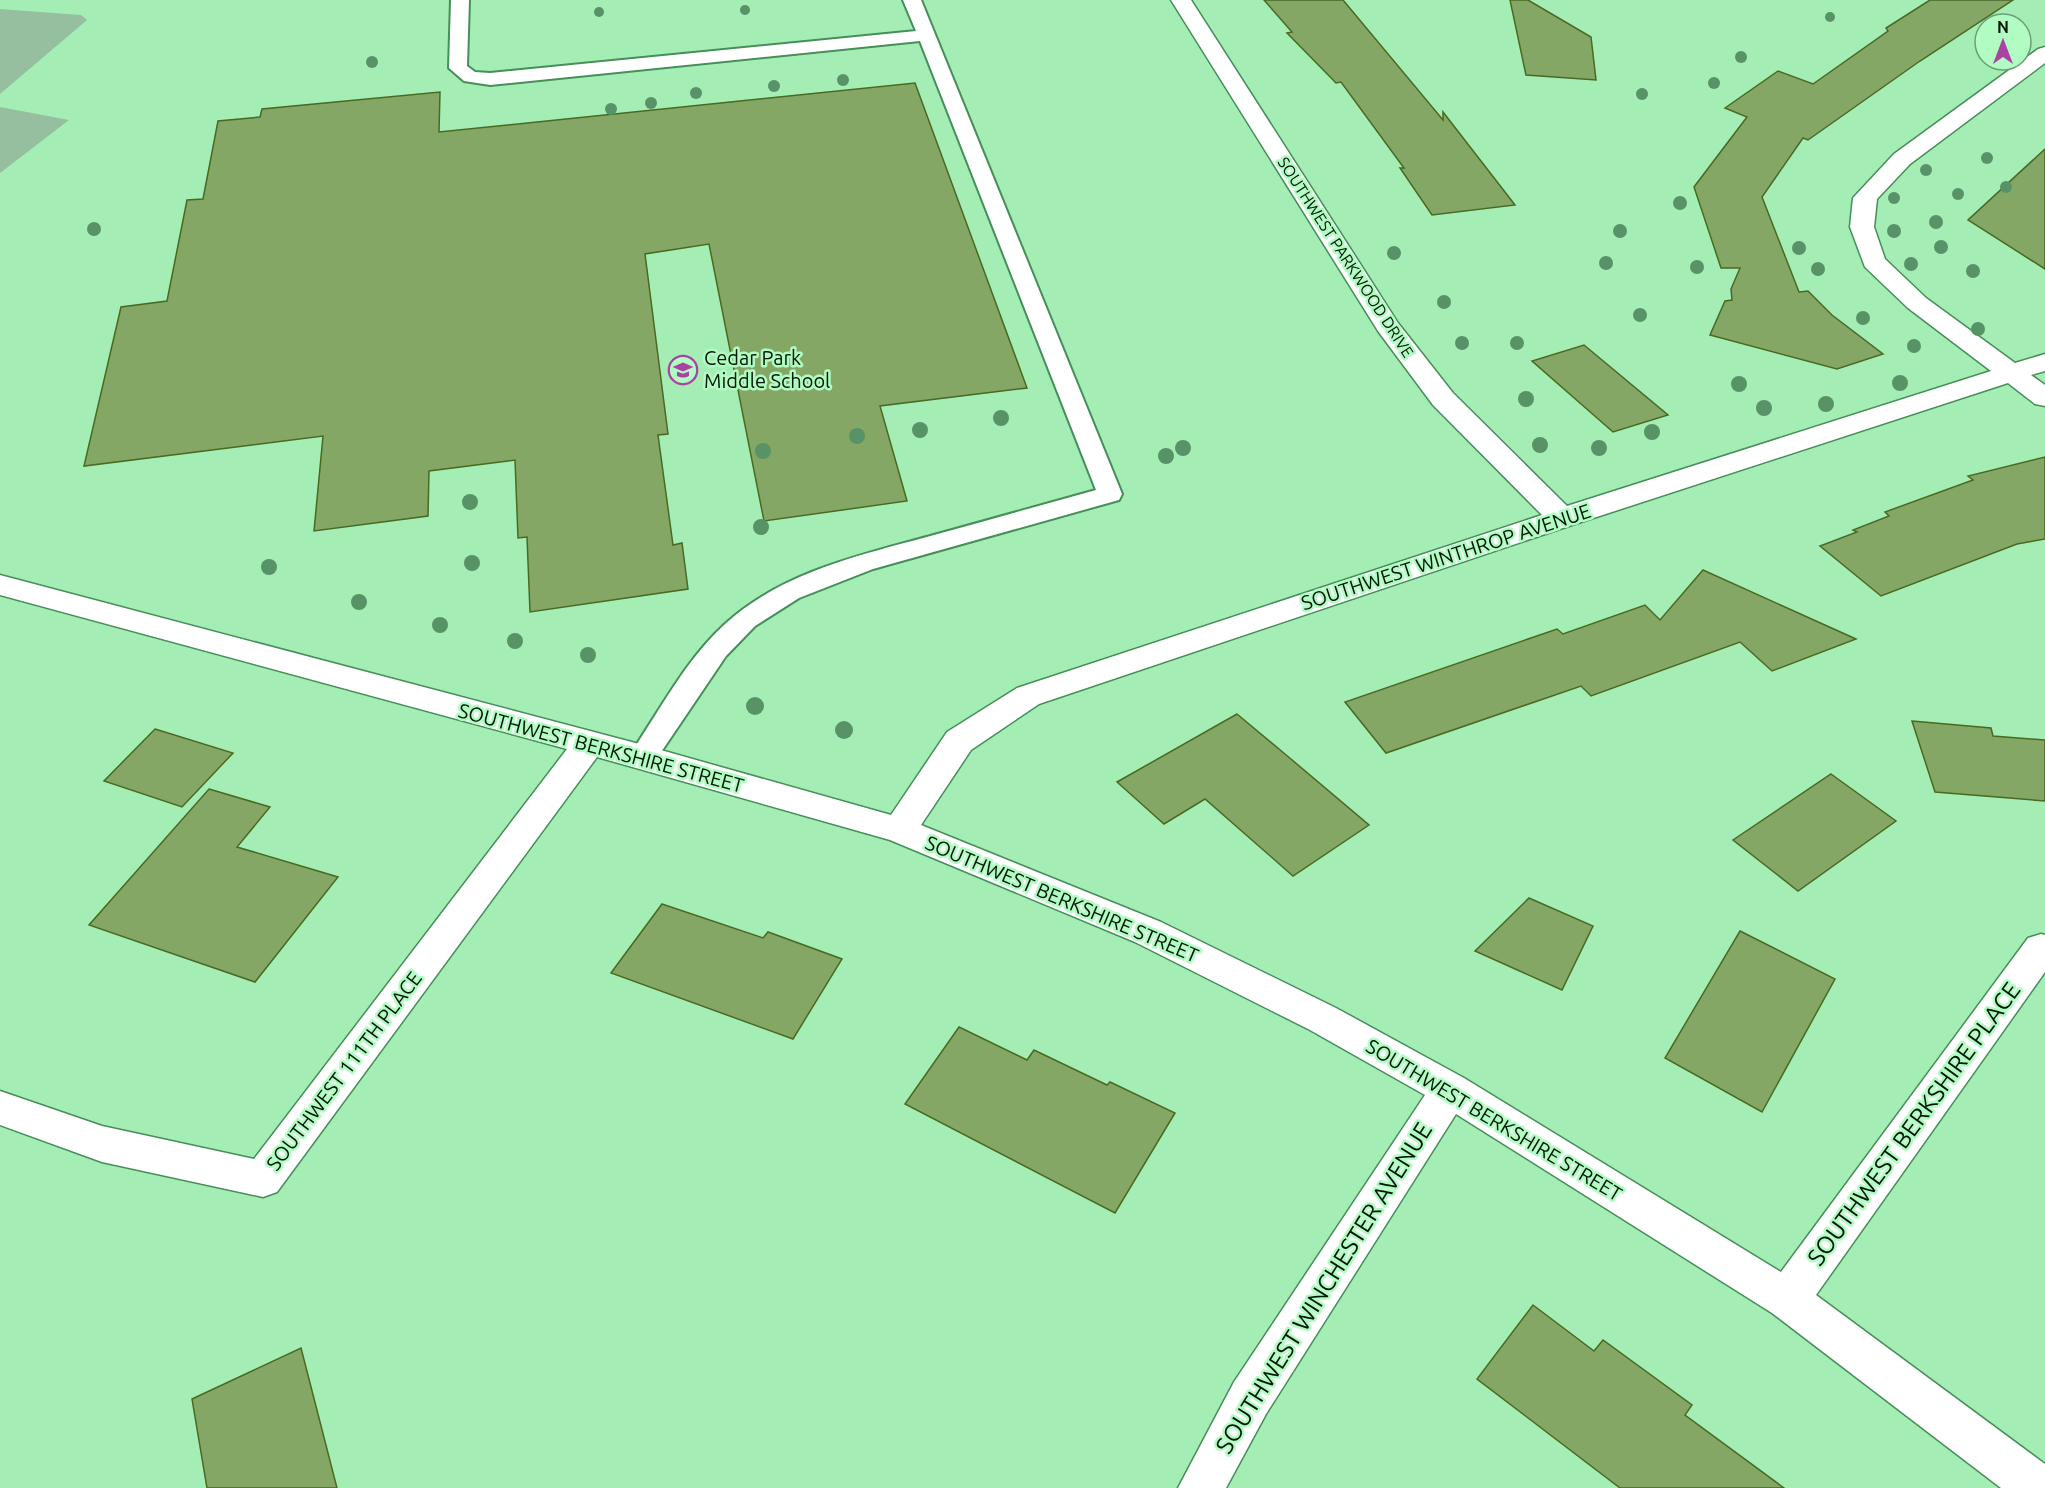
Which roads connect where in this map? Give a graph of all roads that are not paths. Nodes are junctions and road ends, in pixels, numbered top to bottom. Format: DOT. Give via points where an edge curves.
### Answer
graph roads {
  1 [pos="460,0"];
  2 [pos="912,0"];
  3 [pos="1181,0"];
  4 [pos="927,36"];
  5 [pos="2045,53"];
  6 [pos="2045,362"];
  7 [pos="2010,374"];
  8 [pos="2045,398"];
  9 [pos="1562,518"];
  10 [pos="0,585"];
  11 [pos="589,744"];
  12 [pos="643,758"];
  13 [pos="899,831"];
  14 [pos="2041,949"];
  15 [pos="1450,1090"];
  16 [pos="0,1108"];
  17 [pos="1787,1299"];
  18 [pos="1202,1488"];
  19 [pos="2039,1488"];
  1 -- 4 [label="lane" via="458,68 470,77 490,79"];
  2 -- 4 [label="lane"];
  3 -- 9 [label="street, SOUTHWEST PARKWOOD DRIVE" via="1387,326 1443,399"];
  4 -- 12 [label="lane" via="1110,494 891,555 788,593 746,619 716,650"];
  5 -- 7 [label="street" via="1902,159 1865,198 1862,227 1874,262 1917,303"];
  6 -- 7 [label="street, SOUTHWEST WINTHROP AVENUE"];
  7 -- 8 [label="street"];
  7 -- 9 [label="street, SOUTHWEST WINTHROP AVENUE"];
  9 -- 13 [label="street, SOUTHWEST WINTHROP AVENUE" via="1028,696 959,741"];
  10 -- 11 [label="street, SOUTHWEST BERKSHIRE STREET"];
  11 -- 12 [label="street, SOUTHWEST BERKSHIRE STREET"];
  11 -- 16 [label="street, SOUTHWEST 111TH PLACE" via="263,1179 102,1144"];
  12 -- 13 [label="street, SOUTHWEST BERKSHIRE STREET"];
  13 -- 15 [label="street, SOUTHWEST BERKSHIRE STREET" via="1148,932 1323,1019"];
  14 -- 17 [label="street, SOUTHWEST BERKSHIRE PLACE"];
  15 -- 17 [label="street, SOUTHWEST BERKSHIRE STREET"];
  15 -- 18 [label="street, SOUTHWEST WINCHESTER AVENUE" via="1250,1398"];
  17 -- 19 [label="street, SOUTHWEST BERKSHIRE STREET"];
}
